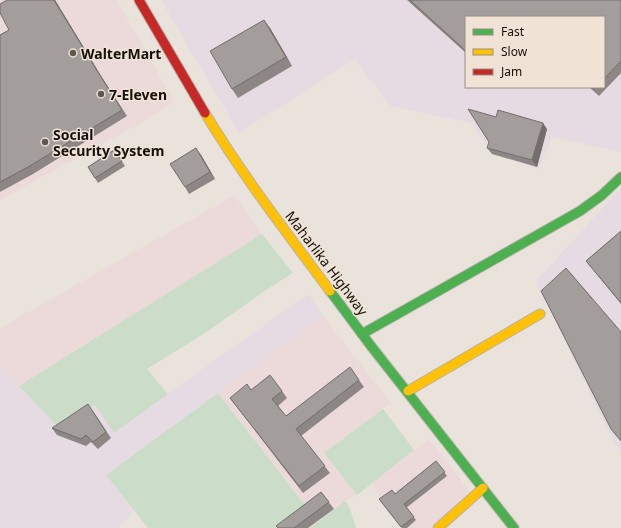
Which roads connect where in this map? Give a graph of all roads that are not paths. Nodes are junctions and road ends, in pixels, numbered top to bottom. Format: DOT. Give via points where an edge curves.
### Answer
graph roads {
  1 [pos="138,0"];
  2 [pos="621,177"];
  3 [pos="540,314"];
  4 [pos="362,334"];
  5 [pos="408,392"];
  6 [pos="484,488"];
  7 [pos="438,528"];
  8 [pos="514,528"];
  1 -- 4 [label="main road, Maharlika Highway" via="216,132"];
  2 -- 4 [label="main road" via="602,196 580,212"];
  3 -- 5 [label="main road"];
  4 -- 5 [label="main road, Maharlika Highway"];
  5 -- 6 [label="main road, Maharlika Highway"];
  6 -- 7 [label="main road"];
  6 -- 8 [label="main road, Maharlika Highway"];
}
